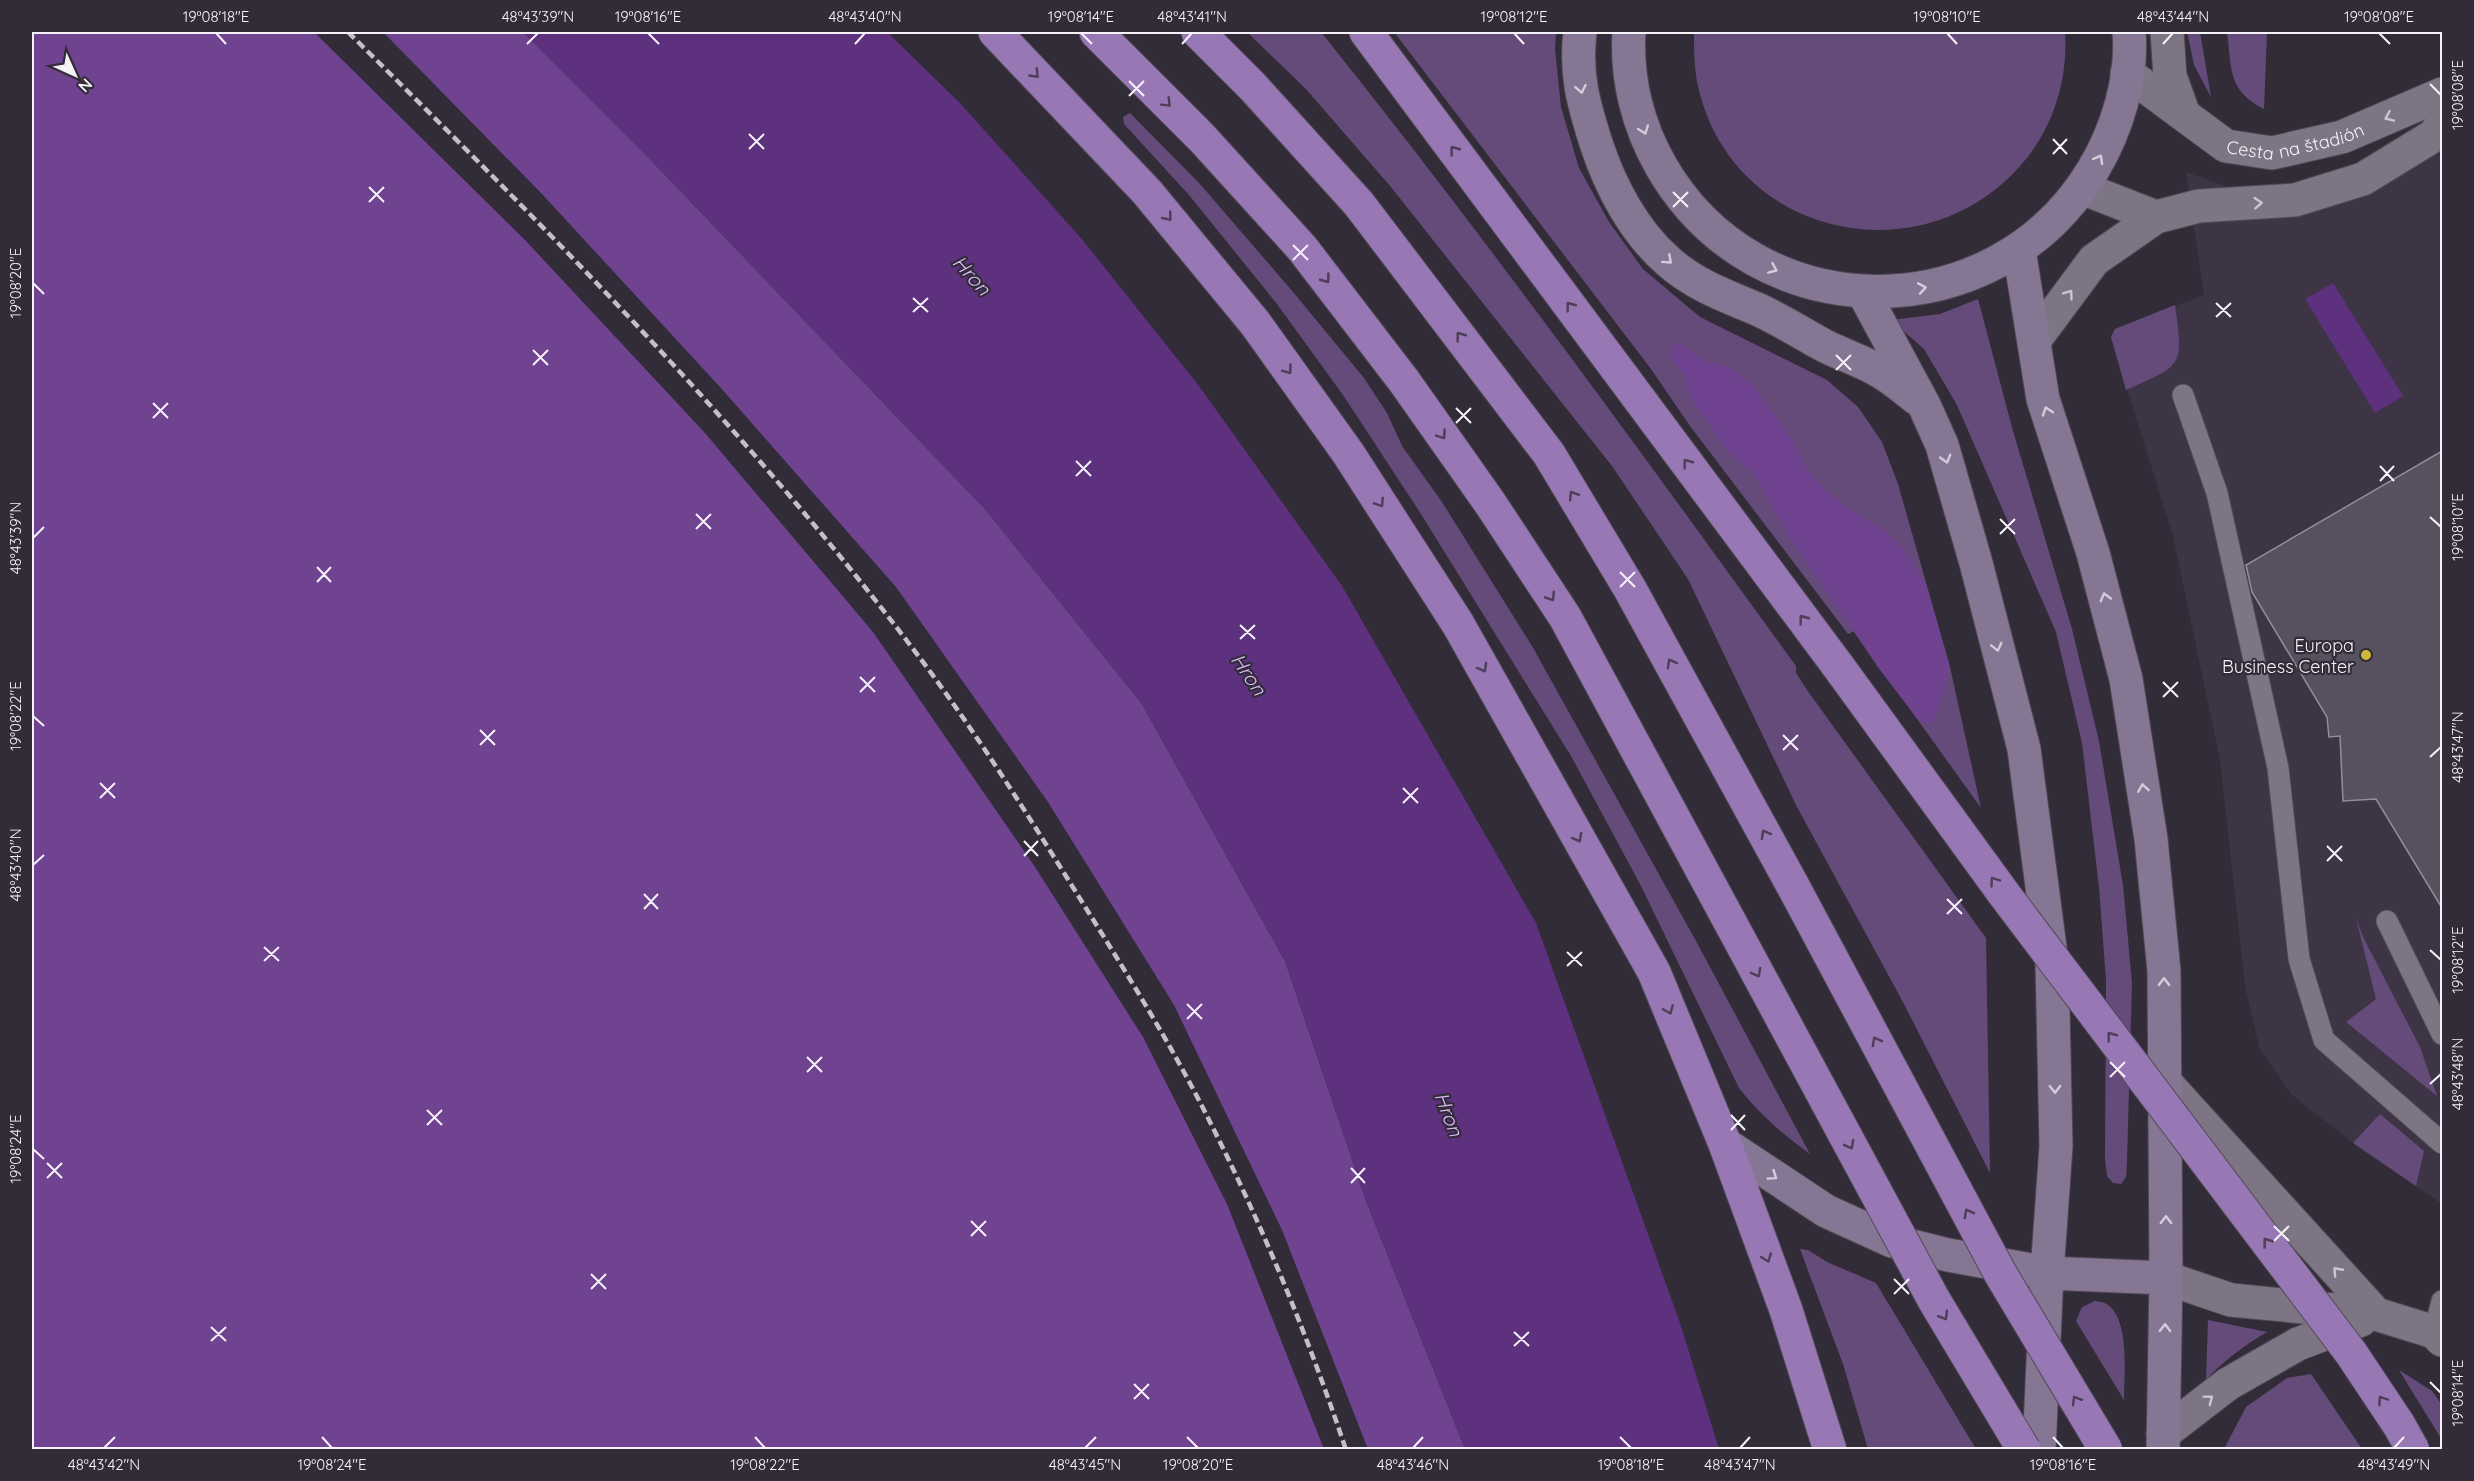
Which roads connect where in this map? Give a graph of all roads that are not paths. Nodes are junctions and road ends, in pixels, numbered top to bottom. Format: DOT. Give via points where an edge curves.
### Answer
graph roads {
  1 [pos="995,32"];
  2 [pos="1096,32"];
  3 [pos="1198,32"];
  4 [pos="1365,32"];
  5 [pos="1580,32"];
  6 [pos="1629,32"];
  7 [pos="2129,32"];
  8 [pos="2167,32"];
  9 [pos="2127,73"];
  10 [pos="2442,94"];
  11 [pos="2184,116"];
  12 [pos="2442,125"];
  13 [pos="2082,188"];
  14 [pos="2156,217"];
  15 [pos="2019,250"];
  16 [pos="1863,292"];
  17 [pos="2034,341"];
  18 [pos="2183,395"];
  19 [pos="1924,405"];
  20 [pos="2387,921"];
  21 [pos="2442,1034"];
  22 [pos="2165,1082"];
  23 [pos="2442,1143"];
  24 [pos="1725,1144"];
  25 [pos="2047,1273"];
  26 [pos="2166,1278"];
  27 [pos="2442,1301"];
  28 [pos="2376,1314"];
  29 [pos="2438,1336"];
  30 [pos="2163,1442"];
  31 [pos="1830,1449"];
  32 [pos="2024,1449"];
  33 [pos="2039,1449"];
  34 [pos="2106,1449"];
  35 [pos="2413,1449"];
  1 -- 24 [label="highway, one-way" via="1147,192 1255,323 1348,453 1458,624 1654,972"];
  2 -- 32 [label="highway, one-way, bridge" via="1202,138 1302,249 1404,381 1565,617 1934,1300"];
  34 -- 3 [label="highway, one-way, bridge" via="2000,1273 1630,589 1549,454 1359,204"];
  35 -- 4 [label="highway, one-way, bridge" via="2351,1353 2004,894"];
  5 -- 19 [label="main road, one-way" via="1577,60 1586,111 1601,157 1627,211 1645,236 1669,262 1720,295 1759,310 1881,372"];
  6 -- 16 [label="main road, one-way" via="1629,64 1638,113 1657,160 1685,202 1720,237 1762,264 1821,286"];
  7 -- 9 [label="main road"];
  8 -- 11 [label="street" via="2169,76"];
  9 -- 11 [label="street, Cesta na štadión"];
  13 -- 9 [label="main road, one-way" via="2116,121"];
  10 -- 11 [label="street, Cesta na štadión, one-way" via="2342,137 2272,153 2226,146"];
  14 -- 12 [label="street, one-way" via="2199,206 2295,200 2363,179 2433,136"];
  13 -- 14 [label="street"];
  13 -- 15 [label="main road" via="2060,214"];
  17 -- 14 [label="street, one-way" via="2094,260"];
  16 -- 15 [label="main road, one-way" via="1894,292 1954,280 1983,270"];
  15 -- 17 [label="main road"];
  16 -- 19 [label="main road"];
  22 -- 17 [label="main road, one-way" via="2160,927 2151,839 2126,679 2093,553 2043,399"];
  18 -- 23 [label="lane" via="2217,493 2276,756 2299,959 2324,1040"];
  19 -- 25 [label="main road, one-way" via="1946,456 2024,749 2052,963 2056,1146"];
  20 -- 21 [label="lane"];
  26 -- 22 [label="main road, one-way"];
  28 -- 22 [label="street, one-way"];
  24 -- 25 [label="main road, one-way" via="1826,1211 1893,1241"];
  24 -- 31 [label="highway, one-way" via="1786,1310"];
  25 -- 26 [label="main road"];
  25 -- 33 [label="main road"];
  26 -- 28 [label="street" via="2231,1300"];
  30 -- 26 [label="main road, one-way"];
  27 -- 29 [label="lane"];
  28 -- 29 [label="street"];
  30 -- 28 [label="street, one-way" via="2228,1384 2298,1344"];
}
